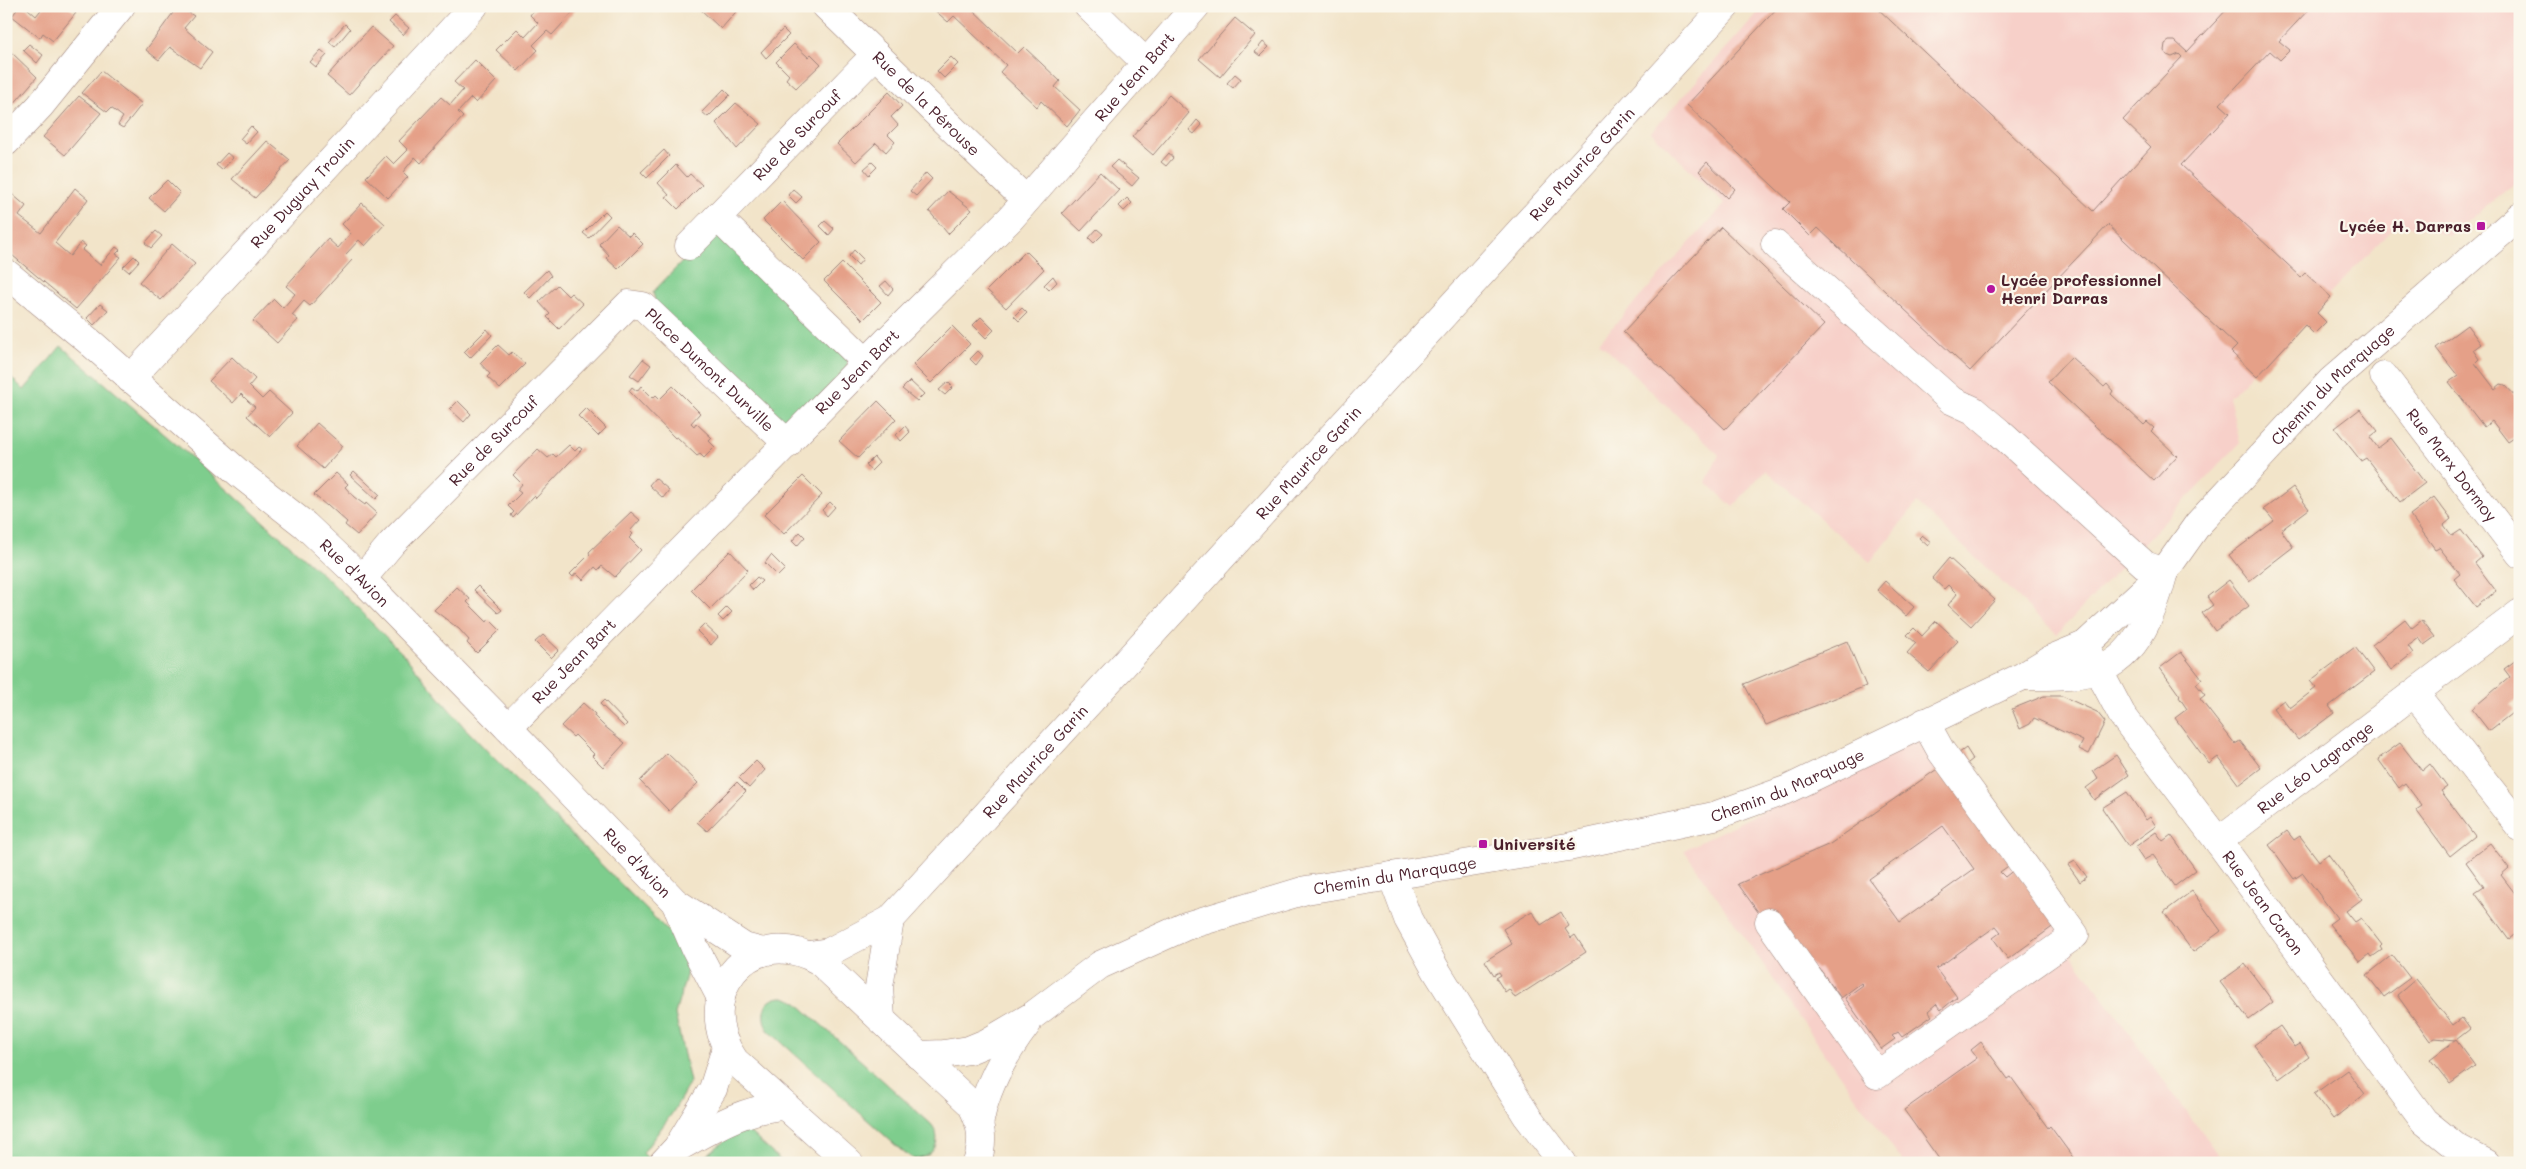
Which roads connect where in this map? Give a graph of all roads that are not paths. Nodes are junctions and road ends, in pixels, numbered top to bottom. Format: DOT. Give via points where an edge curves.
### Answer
graph roads {
  1 [pos="121,6"];
  2 [pos="474,6"];
  3 [pos="826,6"];
  4 [pos="1088,6"];
  5 [pos="1196,6"];
  6 [pos="1726,6"];
  7 [pos="876,54"];
  8 [pos="1145,62"];
  9 [pos="6,142"];
  10 [pos="1026,200"];
  11 [pos="2520,216"];
  12 [pos="718,217"];
  13 [pos="1775,244"];
  14 [pos="689,246"];
  15 [pos="6,273"];
  16 [pos="630,304"];
  17 [pos="867,363"];
  18 [pos="2384,376"];
  19 [pos="130,378"];
  20 [pos="788,444"];
  21 [pos="2520,554"];
  22 [pos="2164,572"];
  23 [pos="362,579"];
  24 [pos="2520,613"];
  25 [pos="2085,645"];
  26 [pos="2099,670"];
  27 [pos="2023,676"];
  28 [pos="2415,694"];
  29 [pos="1925,722"];
  30 [pos="508,728"];
  31 [pos="2520,828"];
  32 [pos="2218,841"];
  33 [pos="1392,876"];
  34 [pos="675,902"];
  35 [pos="890,920"];
  36 [pos="1769,922"];
  37 [pos="762,952"];
  38 [pos="809,955"];
  39 [pos="721,998"];
  40 [pos="1032,1016"];
  41 [pos="881,1019"];
  42 [pos="726,1048"];
  43 [pos="918,1054"];
  44 [pos="785,1106"];
  45 [pos="980,1120"];
  46 [pos="670,1155"];
  47 [pos="840,1159"];
  48 [pos="981,1159"];
  49 [pos="1563,1163"];
  50 [pos="2486,1163"];
  1 -- 9 [label="street" via="40,106"];
  2 -- 19 [label="street, Rue Duguay Trouin"];
  3 -- 7 [label="street, Rue de la Pérouse"];
  4 -- 8 [label="street"];
  5 -- 8 [label="street, Rue Jean Bart" via="1174,34"];
  6 -- 35 [label="street, Rue Maurice Garin"];
  7 -- 10 [label="street, Rue de la Pérouse"];
  7 -- 12 [label="street, Rue de Surcouf"];
  8 -- 10 [label="street, Rue Jean Bart"];
  10 -- 17 [label="street, Rue Jean Bart"];
  11 -- 22 [label="street, Chemin du Marquage" via="2331,381 2198,524"];
  12 -- 14 [label="street, Rue de Surcouf"];
  12 -- 17 [label="street"];
  13 -- 22 [label="street" via="1951,400 1973,410 1999,432 2145,565"];
  15 -- 19 [label="street, Rue d'Avion"];
  16 -- 20 [label="street, Place Dumont Durville" via="643,306"];
  16 -- 23 [label="street, Rue de Surcouf" via="392,543"];
  17 -- 20 [label="street, Rue Jean Bart"];
  18 -- 21 [label="street, Rue Marx Dormoy"];
  19 -- 23 [label="street, Rue d'Avion" via="305,526"];
  20 -- 30 [label="street, Rue Jean Bart"];
  22 -- 25 [label="street, Chemin du Marquage"];
  22 -- 26 [label="street, Chemin du Marquage" via="2156,601 2143,629 2126,651"];
  23 -- 30 [label="street, Rue d'Avion"];
  24 -- 28 [label="street, Rue Léo Lagrange"];
  25 -- 26 [label="street, Rue Jean Caron"];
  25 -- 27 [label="street, Chemin du Marquage" via="2051,659"];
  26 -- 27 [label="street, Chemin du Marquage" via="2060,676"];
  26 -- 32 [label="street, Rue Jean Caron" via="2122,715"];
  27 -- 29 [label="street, Chemin du Marquage"];
  28 -- 31 [label="street"];
  28 -- 32 [label="street, Rue Léo Lagrange"];
  29 -- 33 [label="street, Chemin du Marquage" via="1786,790 1714,816 1568,847"];
  29 -- 36 [label="street" via="1941,751 2075,935 1877,1075"];
  30 -- 34 [label="street, Rue d'Avion"];
  32 -- 50 [label="street, Rue Jean Caron" via="2424,1121 2456,1147"];
  33 -- 40 [label="street, Chemin du Marquage" via="1306,890 1186,926 1100,965"];
  33 -- 49 [label="street" via="1408,919 1436,970 1527,1116"];
  34 -- 37 [label="street, Rue d'Avion" via="740,944"];
  34 -- 39 [label="street, Rue d'Avion"];
  35 -- 38 [label="street, Rue Maurice Garin" via="830,952"];
  35 -- 41 [label="street" via="879,987"];
  37 -- 38 [label="street" via="793,951"];
  37 -- 39 [label="street" via="735,967 726,980"];
  38 -- 41 [label="street"];
  39 -- 42 [label="street" via="718,1010"];
  40 -- 43 [label="street, Chemin du Marquage" via="969,1050"];
  40 -- 45 [label="street, Chemin du Marquage" via="1010,1047 984,1096"];
  41 -- 43 [label="street"];
  42 -- 44 [label="street"];
  42 -- 46 [label="street" via="713,1089"];
  43 -- 45 [label="street" via="971,1104"];
  44 -- 46 [label="street" via="765,1107 742,1114"];
  44 -- 47 [label="street"];
  45 -- 48 [label="street, Chemin du Marquage"];
}
